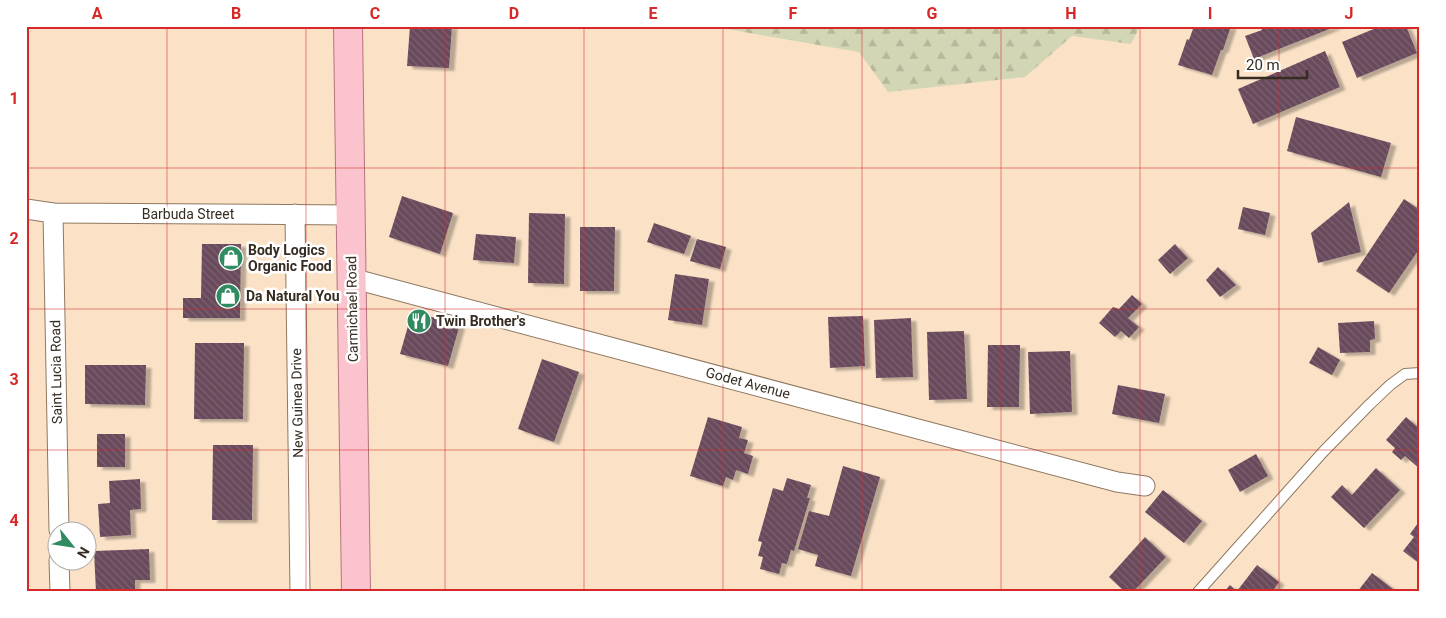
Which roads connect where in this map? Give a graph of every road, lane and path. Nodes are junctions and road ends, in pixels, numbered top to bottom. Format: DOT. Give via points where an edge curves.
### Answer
graph roads {
  1 [pos="348,26"];
  2 [pos="26,209"];
  3 [pos="53,214"];
  4 [pos="295,214"];
  5 [pos="350,216"];
  6 [pos="351,278"];
  7 [pos="1420,373"];
  8 [pos="1145,486"];
  9 [pos="59,520"];
  10 [pos="59,570"];
  11 [pos="60,592"];
  12 [pos="300,592"];
  13 [pos="356,592"];
  14 [pos="1198,592"];
  1 -- 5 [label="main road, Carmichael Road"];
  2 -- 3 [label="street, Barbuda Street"];
  3 -- 4 [label="street, Barbuda Street"];
  3 -- 9 [label="street, Saint Lucia Road"];
  4 -- 5 [label="street, Barbuda Street"];
  4 -- 12 [label="street, New Guinea Drive"];
  5 -- 6 [label="main road, Carmichael Road"];
  6 -- 8 [label="street, Godet Avenue" via="1117,482"];
  6 -- 13 [label="main road, Carmichael Road"];
  7 -- 14 [label="lane" via="1405,374 1370,404"];
  10 -- 11 [label="street"];
}
